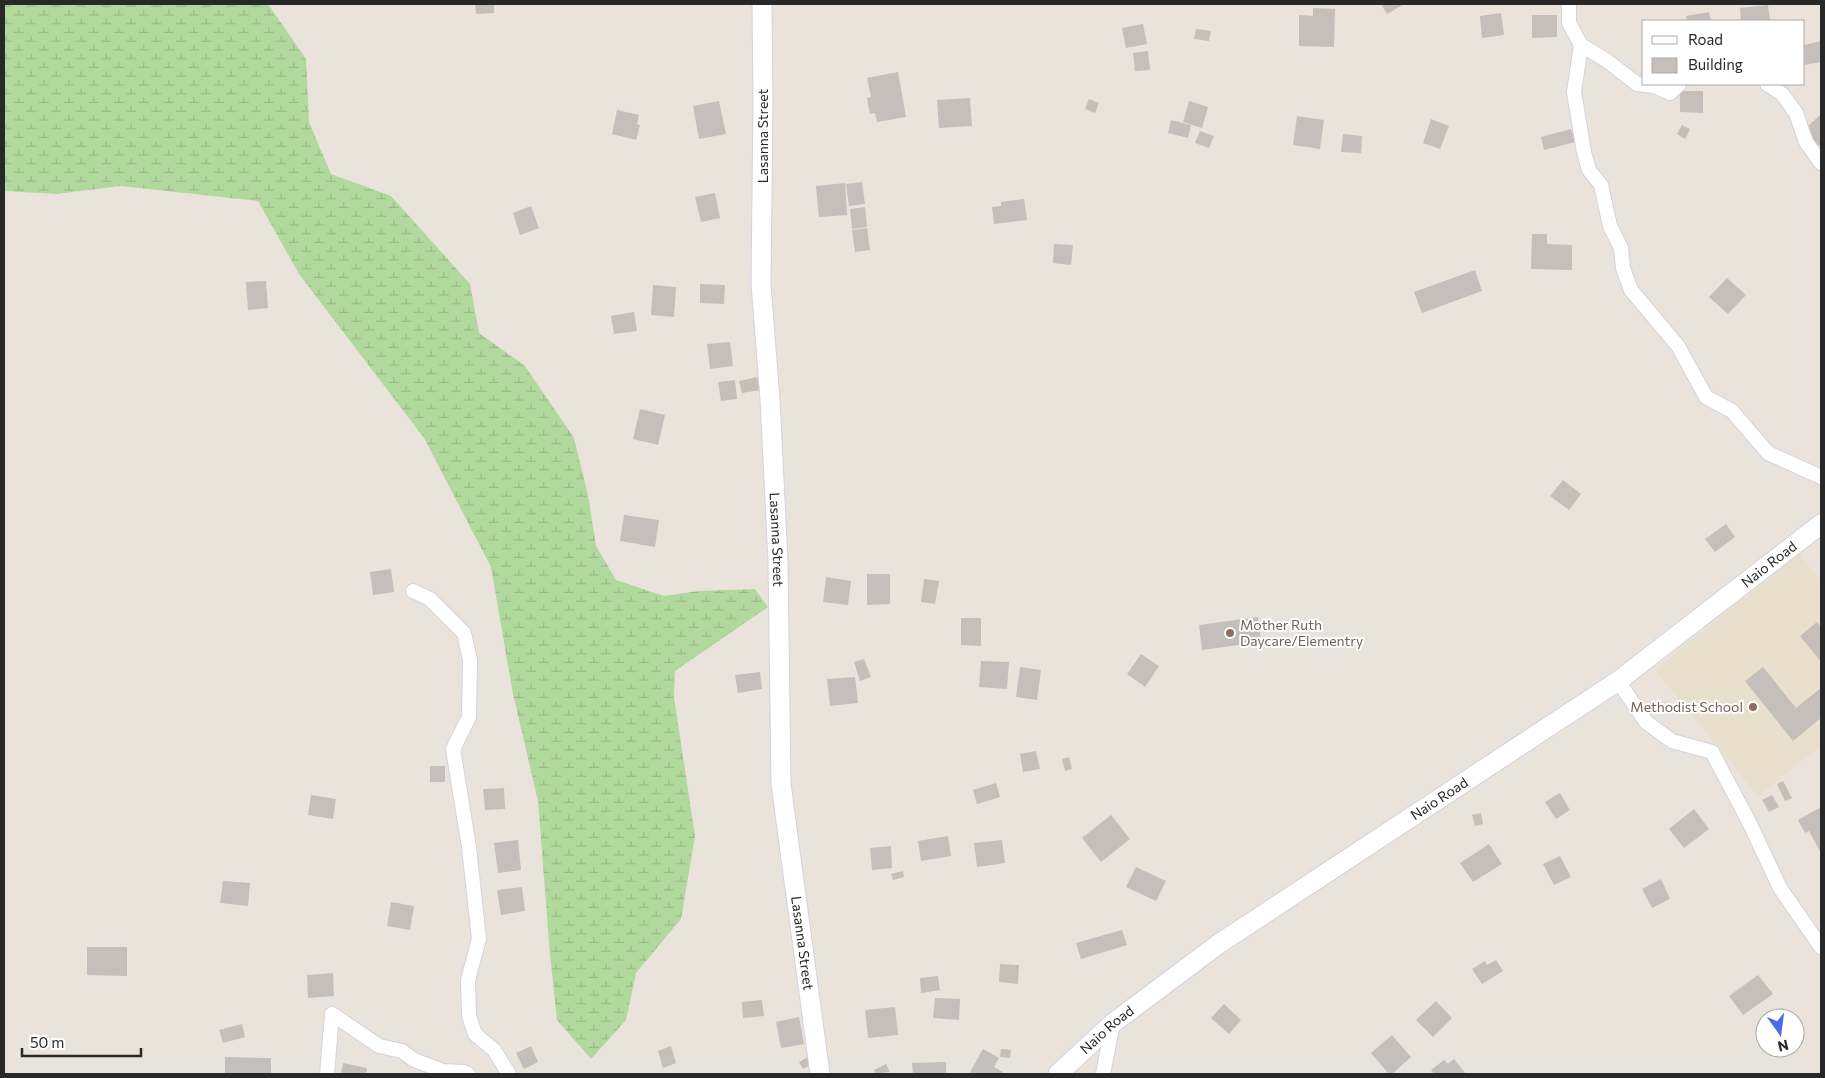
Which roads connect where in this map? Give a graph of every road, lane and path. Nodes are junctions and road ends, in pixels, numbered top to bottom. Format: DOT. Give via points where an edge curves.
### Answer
graph roads {
  1 [pos="762,4"];
  2 [pos="1569,4"];
  3 [pos="1581,45"];
  4 [pos="1642,85"];
  5 [pos="1646,85"];
  6 [pos="1677,85"];
  7 [pos="1768,85"];
  8 [pos="1821,163"];
  9 [pos="1821,477"];
  10 [pos="1821,524"];
  11 [pos="413,591"];
  12 [pos="1618,681"];
  13 [pos="1821,947"];
  14 [pos="1113,1023"];
  15 [pos="327,1074"];
  16 [pos="468,1074"];
  17 [pos="509,1074"];
  18 [pos="820,1074"];
  19 [pos="1058,1074"];
  20 [pos="1103,1074"];
  1 -- 18 [label="street, Lasanna Street" via="761,284 778,561 781,784"];
  2 -- 3 [label="street" via="1568,23"];
  3 -- 4 [label="street"];
  3 -- 9 [label="street" via="1574,92 1584,152 1589,170 1601,185 1610,226 1621,248 1623,268 1631,290 1678,346 1706,397 1732,411 1768,453"];
  5 -- 6 [label="street" via="1670,93"];
  7 -- 8 [label="street" via="1782,94 1796,113 1806,142"];
  10 -- 12 [label="street, Naio Road"];
  11 -- 17 [label="street" via="430,599 464,633 470,660 469,718 453,749 469,847 479,939 468,980 469,1016 475,1034 494,1050"];
  12 -- 13 [label="street" via="1646,722 1672,741 1712,752 1780,888"];
  12 -- 14 [label="street, Naio Road" via="1220,943"];
  14 -- 19 [label="street, Naio Road"];
  14 -- 20 [label="street"];
  15 -- 16 [label="street" via="332,1014 379,1046 402,1051 414,1060 443,1071"];
}
